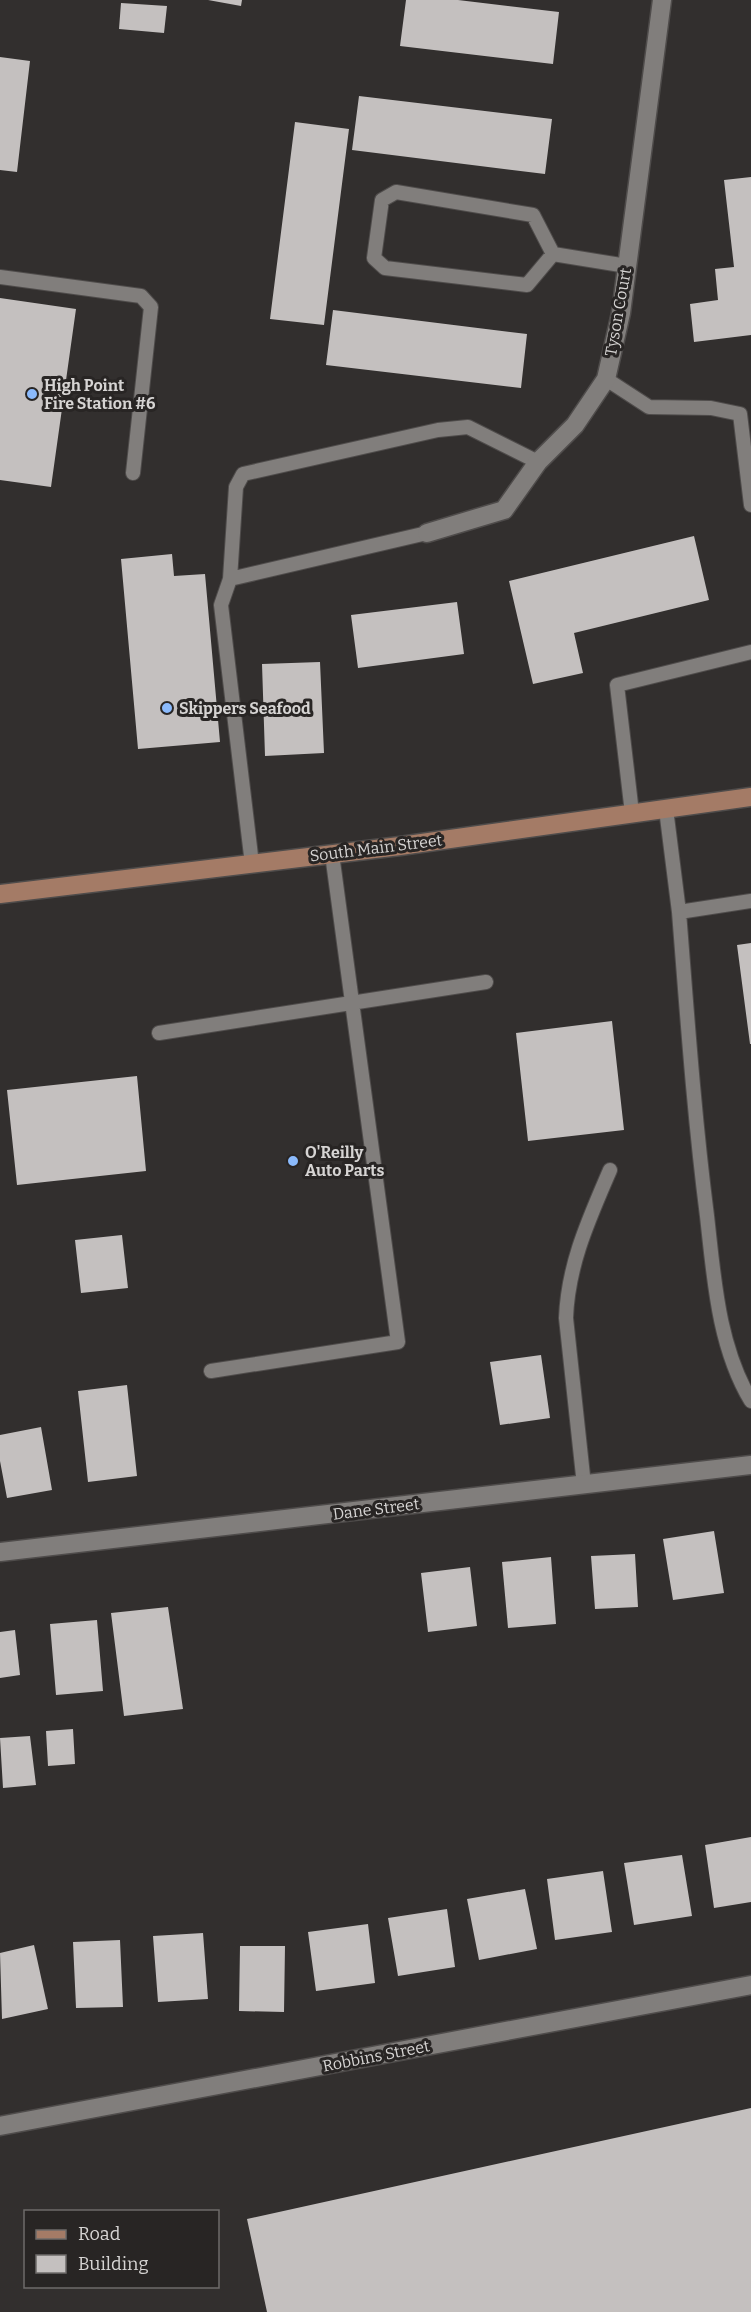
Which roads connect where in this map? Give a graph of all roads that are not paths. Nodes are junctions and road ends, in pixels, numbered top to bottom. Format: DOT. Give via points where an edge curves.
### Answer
graph roads {
  1 [pos="662,0"];
  2 [pos="553,254"];
  3 [pos="627,266"];
  4 [pos="0,277"];
  5 [pos="606,379"];
  6 [pos="746,413"];
  7 [pos="538,462"];
  8 [pos="132,473"];
  9 [pos="751,505"];
  10 [pos="427,533"];
  11 [pos="230,579"];
  12 [pos="751,652"];
  13 [pos="751,797"];
  14 [pos="666,808"];
  15 [pos="632,813"];
  16 [pos="332,854"];
  17 [pos="252,864"];
  18 [pos="0,894"];
  19 [pos="751,901"];
  20 [pos="679,912"];
  21 [pos="486,982"];
  22 [pos="352,1001"];
  23 [pos="159,1032"];
  24 [pos="610,1170"];
  25 [pos="211,1371"];
  26 [pos="751,1401"];
  27 [pos="751,1465"];
  28 [pos="584,1485"];
  29 [pos="0,1552"];
  30 [pos="751,1985"];
  31 [pos="0,2126"];
  1 -- 3 [label="street, Tyson Court"];
  2 -- 2 [label="lane" via="528,285 385,268 374,258 382,200 396,192 532,215"];
  2 -- 3 [label="lane"];
  3 -- 5 [label="street, Tyson Court"];
  4 -- 8 [label="lane" via="141,296 151,306"];
  5 -- 6 [label="lane" via="649,406"];
  5 -- 7 [label="street, Tyson Court" via="575,425"];
  6 -- 9 [label="lane"];
  7 -- 10 [label="street, Tyson Court" via="504,510"];
  7 -- 11 [label="lane" via="468,427 438,430 243,474 236,487"];
  10 -- 11 [label="lane"];
  11 -- 17 [label="lane" via="221,605"];
  12 -- 15 [label="lane" via="617,685"];
  13 -- 14 [label="main road, South Main Street"];
  14 -- 15 [label="main road, South Main Street"];
  14 -- 20 [label="lane"];
  15 -- 16 [label="main road, South Main Street"];
  16 -- 17 [label="main road, South Main Street"];
  16 -- 22 [label="lane"];
  17 -- 18 [label="main road, South Main Street"];
  19 -- 20 [label="lane"];
  20 -- 26 [label="lane" via="696,1132 717,1302 737,1378"];
  21 -- 22 [label="lane"];
  22 -- 23 [label="lane"];
  22 -- 25 [label="lane" via="398,1342"];
  24 -- 28 [label="lane" via="574,1258 567,1292 566,1318"];
  27 -- 28 [label="street, Dane Street"];
  28 -- 29 [label="street, Dane Street"];
  30 -- 31 [label="street, Robbins Street"];
}
